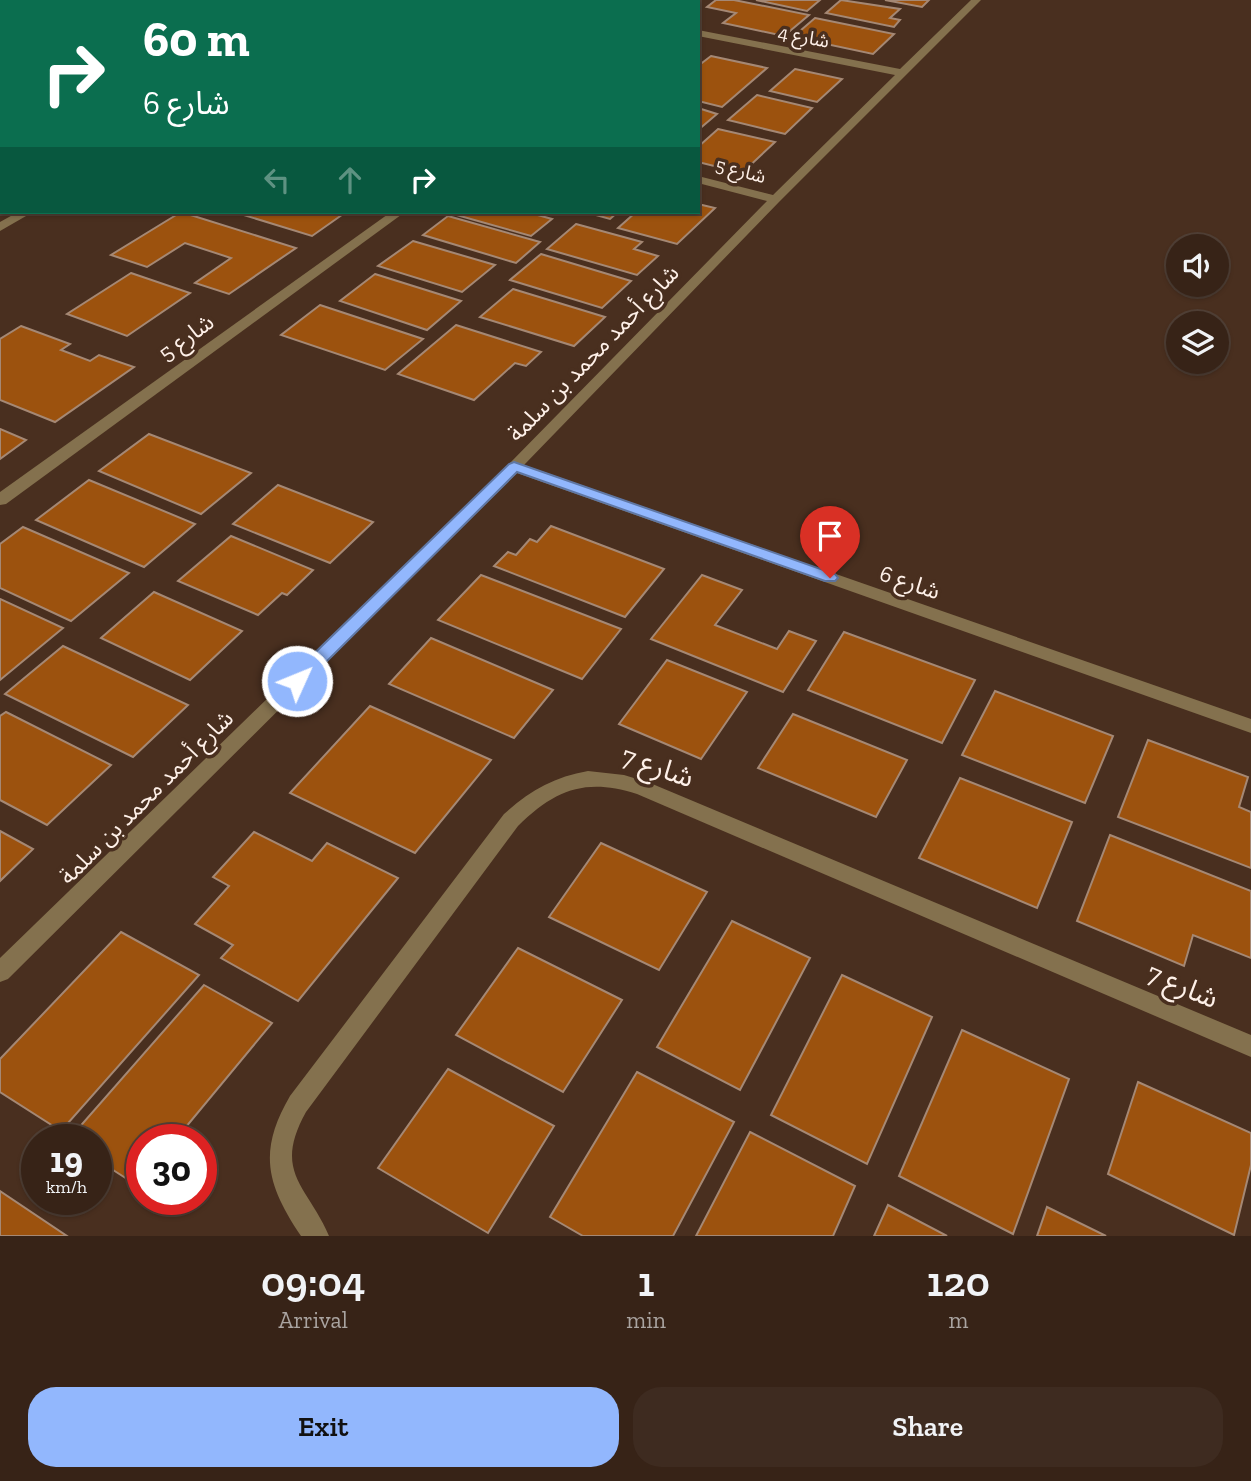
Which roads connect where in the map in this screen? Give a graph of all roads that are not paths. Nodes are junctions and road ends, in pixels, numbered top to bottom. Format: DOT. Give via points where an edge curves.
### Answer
graph roads {
  1 [pos="976,0"];
  2 [pos="700,33"];
  3 [pos="903,73"];
  4 [pos="700,180"];
  5 [pos="775,199"];
  6 [pos="23,214"];
  7 [pos="396,214"];
  8 [pos="0,227"];
  9 [pos="514,467"];
  10 [pos="0,500"];
  11 [pos="1251,726"];
  12 [pos="0,972"];
  13 [pos="1251,1046"];
  14 [pos="316,1236"];
  1 -- 3 [label="street, شارع أحمد محمد بن سلمة"];
  2 -- 3 [label="street, شارع 4"];
  3 -- 5 [label="street, شارع أحمد محمد بن سلمة"];
  4 -- 5 [label="street, شارع 5"];
  5 -- 9 [label="street, شارع أحمد محمد بن سلمة"];
  6 -- 8 [label="street"];
  7 -- 10 [label="street, شارع 5"];
  9 -- 11 [label="street, شارع 6"];
  9 -- 12 [label="street, شارع أحمد محمد بن سلمة"];
  13 -- 14 [label="street, شارع 7" via="643,788 607,778 580,779 549,789 511,820 298,1104 283,1134 282,1163 300,1215"];
}
